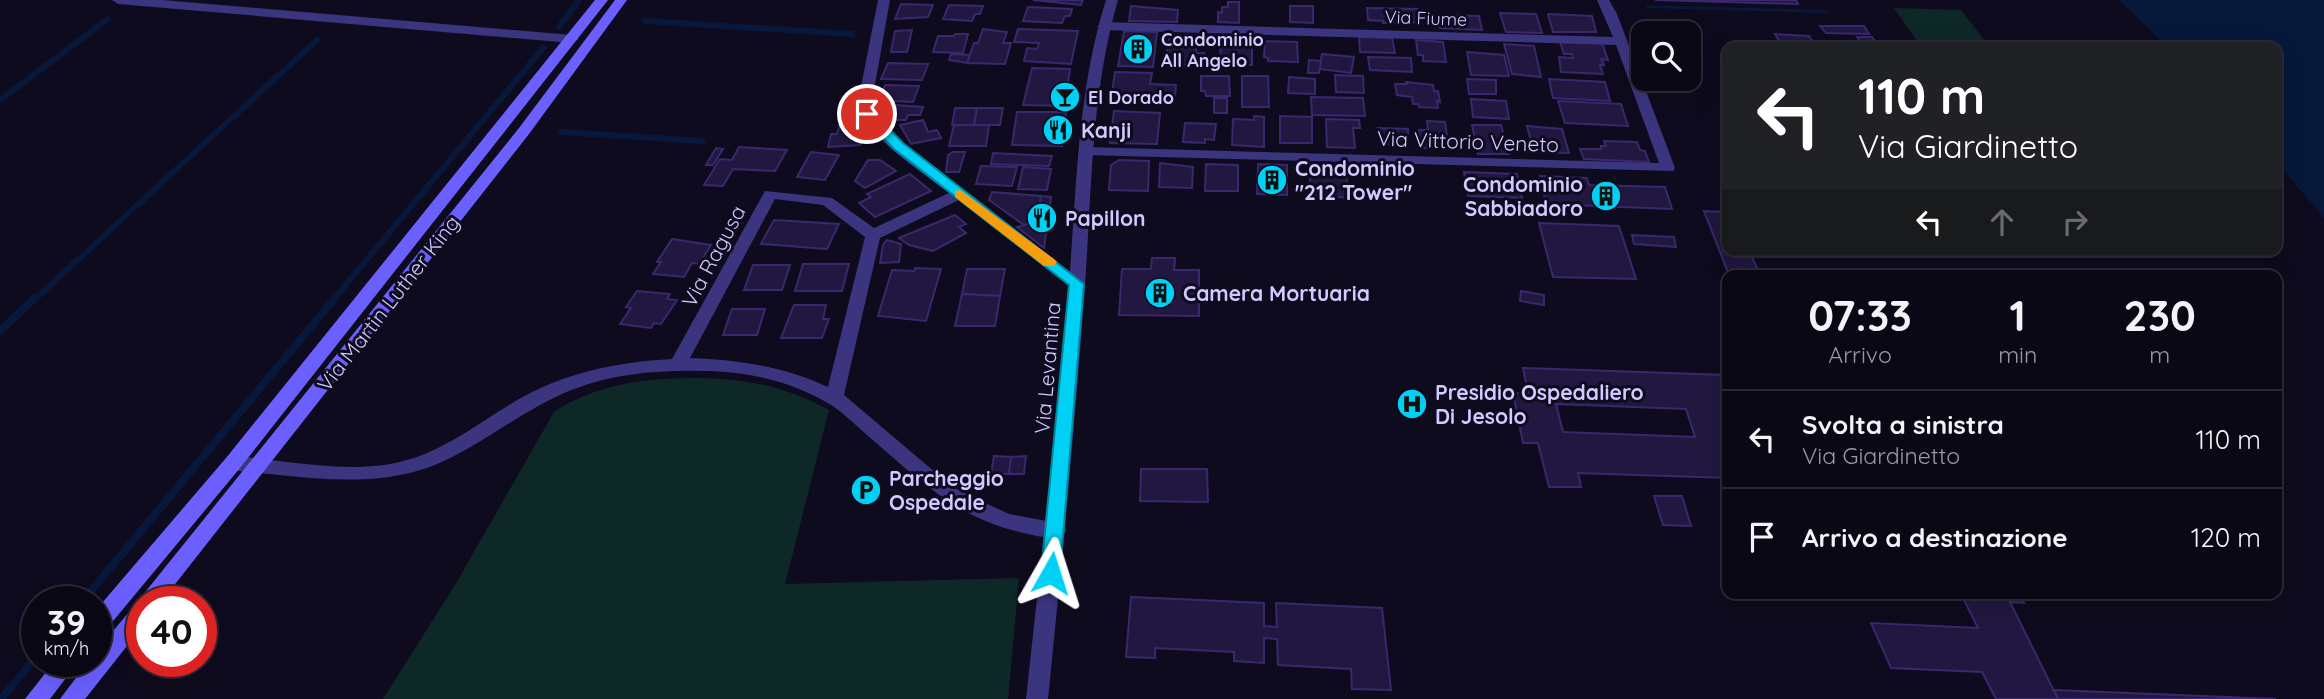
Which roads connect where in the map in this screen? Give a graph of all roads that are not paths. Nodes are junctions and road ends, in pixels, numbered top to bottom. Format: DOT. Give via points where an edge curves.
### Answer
graph roads {
  1 [pos="118,0"];
  2 [pos="602,0"];
  3 [pos="621,0"];
  4 [pos="884,0"];
  5 [pos="1112,0"];
  6 [pos="1603,0"];
  7 [pos="1103,26"];
  8 [pos="572,39"];
  9 [pos="1621,41"];
  10 [pos="1085,151"];
  11 [pos="959,194"];
  12 [pos="873,235"];
  13 [pos="1077,284"];
  14 [pos="678,364"];
  15 [pos="834,397"];
  16 [pos="233,463"];
  17 [pos="260,464"];
  18 [pos="1056,530"];
  19 [pos="162,586"];
  20 [pos="112,607"];
  21 [pos="126,631"];
  22 [pos="54,677"];
  23 [pos="36,699"];
  24 [pos="71,699"];
  25 [pos="1037,699"];
  1 -- 8 [label="street"];
  2 -- 8 [label="main road, Via Martin Luther King"];
  3 -- 17 [label="main road, Via Martin Luther King" via="524,131"];
  4 -- 11 [label="street" via="864,107 898,146"];
  5 -- 7 [label="street, Via Levantina"];
  6 -- 9 [label="street, Via Vittorio Veneto"];
  7 -- 9 [label="street, Via Fiume"];
  7 -- 10 [label="street, Via Levantina"];
  8 -- 16 [label="main road, Via Martin Luther King"];
  9 -- 10 [label="street, Via Vittorio Veneto" via="1668,168"];
  10 -- 13 [label="street, Via Levantina"];
  11 -- 12 [label="street"];
  11 -- 13 [label="street"];
  12 -- 14 [label="street, Via Ragusa" via="827,201 770,194"];
  12 -- 15 [label="street"];
  13 -- 18 [label="street, Via Levantina"];
  14 -- 15 [label="street" via="764,372"];
  14 -- 17 [label="street" via="588,378 543,394 468,440 425,461 386,472"];
  15 -- 18 [label="street" via="958,499 1006,523"];
  16 -- 17 [label="street"];
  16 -- 20 [label="main road, Via Martin Luther King"];
  17 -- 19 [label="main road, Via Martin Luther King"];
  18 -- 25 [label="street, Via Levantina"];
  21 -- 24 [label="main road"];
  22 -- 23 [label="main road"];
}
